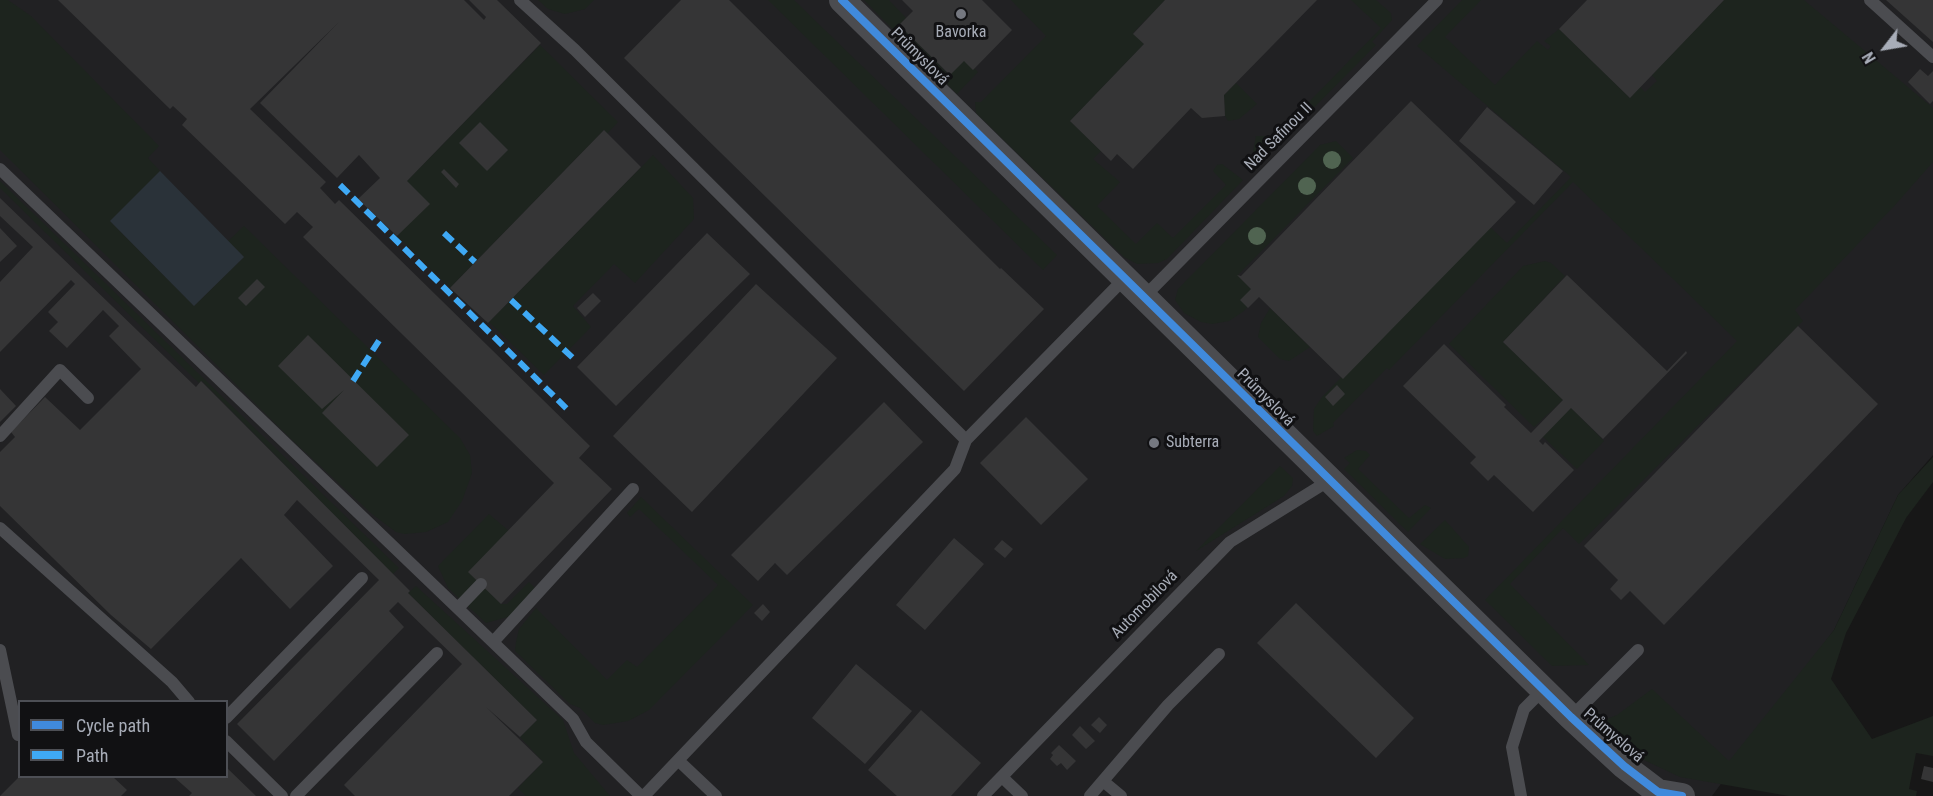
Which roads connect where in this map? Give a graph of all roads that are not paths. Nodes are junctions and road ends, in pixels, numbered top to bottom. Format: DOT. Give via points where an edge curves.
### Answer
graph roads {
  1 [pos="520,0"];
  2 [pos="842,0"];
  3 [pos="1437,0"];
  4 [pos="1870,0"];
  5 [pos="1933,57"];
  6 [pos="0,169"];
  7 [pos="1125,278"];
  8 [pos="1144,297"];
  9 [pos="88,398"];
  10 [pos="0,436"];
  11 [pos="966,440"];
  12 [pos="1330,480"];
  13 [pos="633,489"];
  14 [pos="0,528"];
  15 [pos="362,578"];
  16 [pos="481,584"];
  17 [pos="458,608"];
  18 [pos="494,641"];
  19 [pos="0,650"];
  20 [pos="1638,650"];
  21 [pos="437,653"];
  22 [pos="1219,654"];
  23 [pos="1543,690"];
  24 [pos="187,700"];
  25 [pos="228,716"];
  26 [pos="1571,717"];
  27 [pos="18,735"];
  28 [pos="228,743"];
  29 [pos="680,762"];
  30 [pos="1002,777"];
  31 [pos="1103,781"];
  32 [pos="1667,795"];
  33 [pos="282,796"];
  34 [pos="296,796"];
  35 [pos="643,796"];
  36 [pos="716,796"];
  37 [pos="983,796"];
  38 [pos="1022,796"];
  39 [pos="1090,796"];
  40 [pos="1120,796"];
  41 [pos="1521,796"];
  1 -- 11 [label="lane" via="575,50"];
  2 -- 7 [label="street, Průmyslová"];
  3 -- 8 [label="lane, Nad Safinou II"];
  4 -- 5 [label="lane"];
  6 -- 17 [label="lane"];
  7 -- 8 [label="street, Průmyslová"];
  7 -- 11 [label="lane"];
  8 -- 12 [label="street, Průmyslová"];
  9 -- 10 [label="lane" via="60,370"];
  11 -- 29 [label="lane" via="955,469"];
  12 -- 23 [label="street, Průmyslová"];
  12 -- 30 [label="lane, Automobilová" via="1230,542"];
  13 -- 18 [label="lane"];
  14 -- 24 [label="lane"];
  15 -- 25 [label="lane"];
  16 -- 17 [label="lane"];
  17 -- 18 [label="lane"];
  18 -- 35 [label="lane" via="573,719 586,742"];
  19 -- 27 [label="lane"];
  20 -- 26 [label="lane"];
  21 -- 34 [label="lane"];
  22 -- 31 [label="lane" via="1167,705"];
  23 -- 26 [label="street, Průmyslová"];
  23 -- 41 [label="lane" via="1524,709 1512,747"];
  26 -- 32 [label="street, Průmyslová" via="1624,766"];
  28 -- 33 [label="lane"];
  29 -- 35 [label="lane"];
  29 -- 36 [label="lane"];
  30 -- 37 [label="lane, Automobilová"];
  30 -- 38 [label="lane"];
  31 -- 39 [label="lane"];
  31 -- 40 [label="lane"];
}
